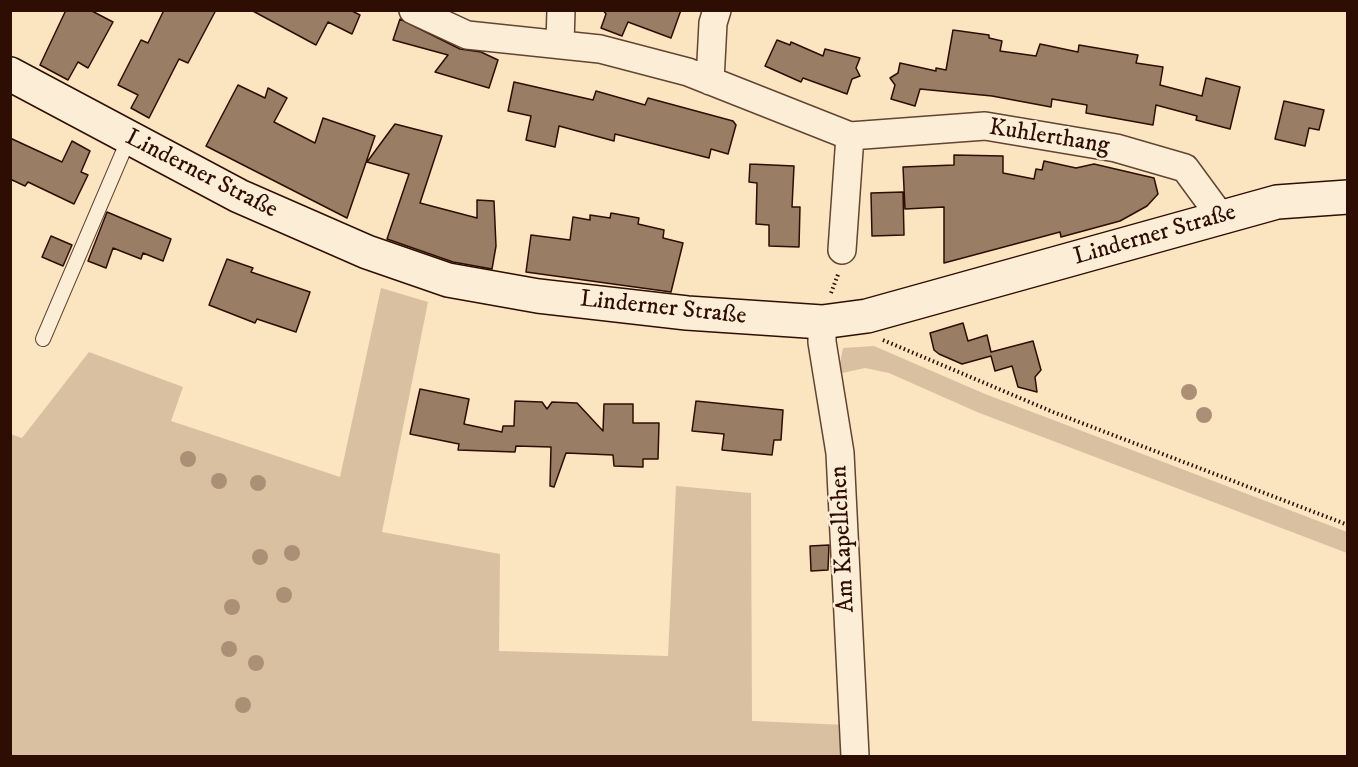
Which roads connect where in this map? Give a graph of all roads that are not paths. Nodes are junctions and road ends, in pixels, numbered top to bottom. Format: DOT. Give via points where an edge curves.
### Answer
graph roads {
  1 [pos="413,10"];
  2 [pos="561,10"];
  3 [pos="717,10"];
  4 [pos="560,44"];
  5 [pos="10,74"];
  6 [pos="710,81"];
  7 [pos="850,136"];
  8 [pos="129,138"];
  9 [pos="1347,197"];
  10 [pos="1221,217"];
  11 [pos="842,250"];
  12 [pos="822,322"];
  13 [pos="44,339"];
  14 [pos="855,756"];
  1 -- 4 [label="street, Kuhlerthang" via="467,35"];
  2 -- 4 [label="street"];
  3 -- 6 [label="street"];
  4 -- 6 [label="street, Kuhlerthang" via="600,49"];
  5 -- 8 [label="main road, Linderner Straße"];
  6 -- 7 [label="street, Kuhlerthang"];
  7 -- 10 [label="street, Kuhlerthang" via="985,126 1116,148 1185,168"];
  7 -- 11 [label="street"];
  8 -- 12 [label="main road, Linderner Straße" via="285,218 367,252 448,279 538,296 687,313"];
  8 -- 13 [label="lane"];
  9 -- 10 [label="main road, Linderner Straße" via="1277,202"];
  10 -- 12 [label="main road, Linderner Straße" via="867,316"];
  12 -- 14 [label="street, Am Kapellchen" via="840,453"];
}
